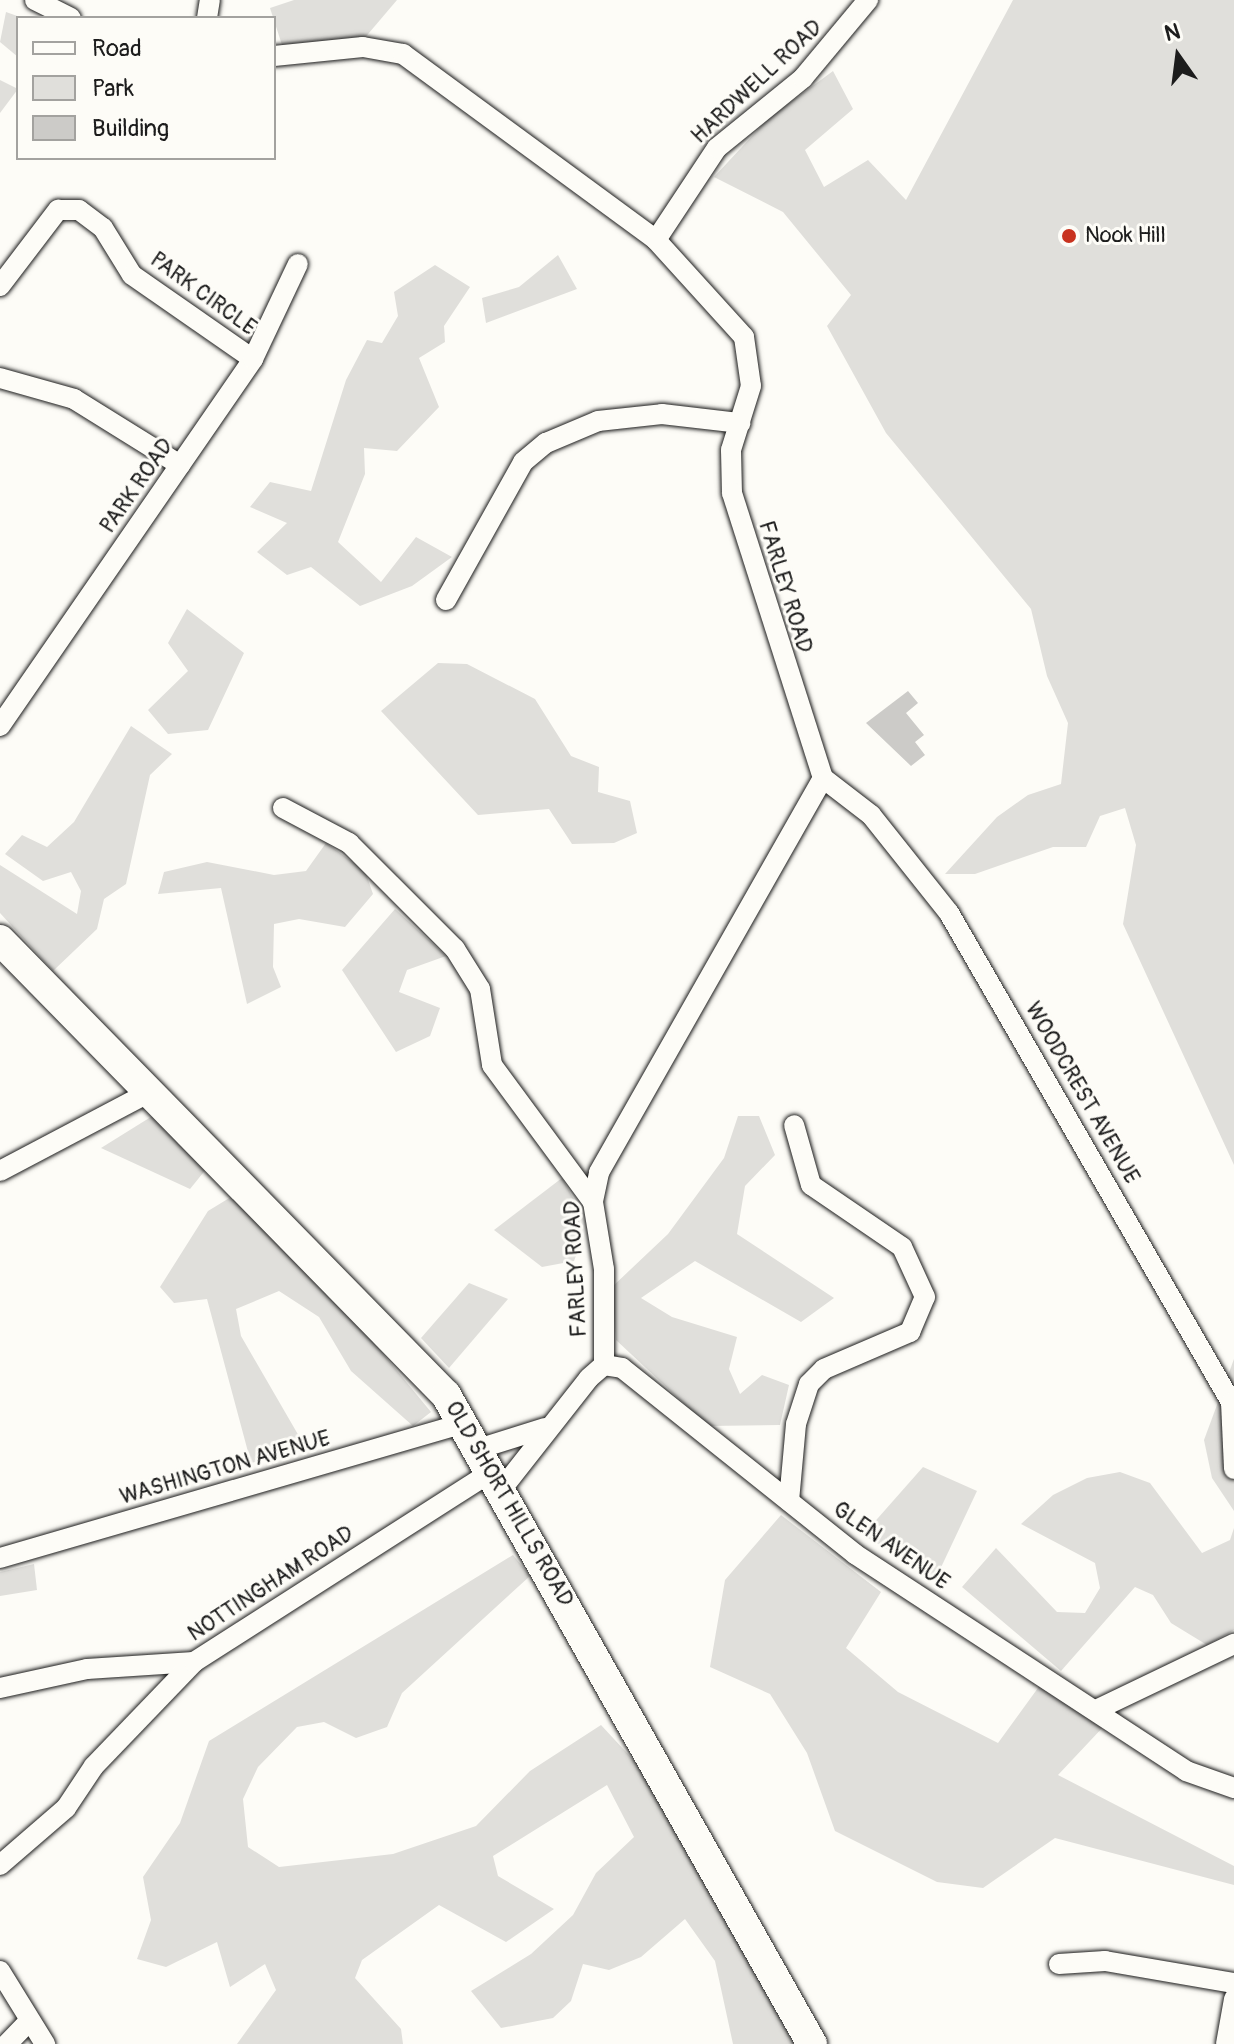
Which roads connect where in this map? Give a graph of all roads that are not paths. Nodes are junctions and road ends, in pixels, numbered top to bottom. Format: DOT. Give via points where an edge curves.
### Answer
graph roads {
  1 [pos="35,0"];
  2 [pos="868,0"];
  3 [pos="67,16"];
  4 [pos="276,56"];
  5 [pos="656,240"];
  6 [pos="298,264"];
  7 [pos="0,286"];
  8 [pos="253,359"];
  9 [pos="0,378"];
  10 [pos="740,423"];
  11 [pos="180,465"];
  12 [pos="446,600"];
  13 [pos="0,726"];
  14 [pos="823,778"];
  15 [pos="283,808"];
  16 [pos="0,940"];
  17 [pos="152,1091"];
  18 [pos="794,1125"];
  19 [pos="0,1171"];
  20 [pos="593,1202"];
  21 [pos="604,1365"];
  22 [pos="552,1425"];
  23 [pos="483,1458"];
  24 [pos="1234,1469"];
  25 [pos="789,1501"];
  26 [pos="0,1558"];
  27 [pos="1234,1644"];
  28 [pos="194,1662"];
  29 [pos="0,1688"];
  30 [pos="1096,1710"];
  31 [pos="1234,1788"];
  32 [pos="0,1865"];
  33 [pos="1059,1964"];
  34 [pos="0,1971"];
  35 [pos="1234,1983"];
  36 [pos="1234,1999"];
  37 [pos="29,2021"];
  38 [pos="7,2044"];
  39 [pos="45,2044"];
  40 [pos="812,2044"];
  41 [pos="1226,2044"];
  1 -- 3 [label="street"];
  2 -- 5 [label="street, HARDWELL ROAD" via="803,78 717,148"];
  4 -- 5 [label="street, FARLEY ROAD" via="363,47 403,54"];
  5 -- 10 [label="street, FARLEY ROAD" via="744,337 751,386"];
  6 -- 8 [label="street, PARK ROAD"];
  7 -- 8 [label="street, PARK CIRCLE" via="58,210 79,210 103,228 132,275"];
  8 -- 11 [label="street, PARK ROAD"];
  9 -- 11 [label="street" via="74,399"];
  10 -- 12 [label="street" via="662,414 598,421 546,443 523,462"];
  10 -- 14 [label="street, FARLEY ROAD" via="731,450 732,493"];
  11 -- 13 [label="street, PARK ROAD"];
  14 -- 20 [label="street, FARLEY ROAD" via="763,894 611,1145"];
  14 -- 24 [label="street, WOODCREST AVENUE" via="871,815 949,913 1231,1402"];
  15 -- 20 [label="street" via="349,843 455,949 480,989 492,1065"];
  16 -- 17 [label="main road, OLD SHORT HILLS ROAD"];
  17 -- 19 [label="street"];
  17 -- 23 [label="main road, OLD SHORT HILLS ROAD" via="426,1370"];
  18 -- 25 [label="street" via="811,1185 910,1254 925,1297 910,1332 824,1369 809,1384 796,1424"];
  20 -- 21 [label="street, FARLEY ROAD" via="604,1269"];
  21 -- 22 [label="street"];
  21 -- 25 [label="street, GLEN AVENUE" via="622,1368"];
  22 -- 23 [label="street"];
  22 -- 23 [label="street"];
  23 -- 26 [label="street, WASHINGTON AVENUE"];
  23 -- 28 [label="street, NOTTINGHAM ROAD"];
  23 -- 40 [label="main road, OLD SHORT HILLS ROAD"];
  25 -- 30 [label="street, GLEN AVENUE" via="855,1554"];
  27 -- 30 [label="street"];
  28 -- 29 [label="street" via="87,1669"];
  28 -- 32 [label="street, NOTTINGHAM ROAD" via="94,1766 66,1808"];
  30 -- 31 [label="street, GLEN AVENUE" via="1186,1771"];
  33 -- 35 [label="street" via="1105,1961"];
  34 -- 37 [label="street"];
  36 -- 41 [label="street"];
  37 -- 38 [label="street"];
  37 -- 39 [label="street"];
}
